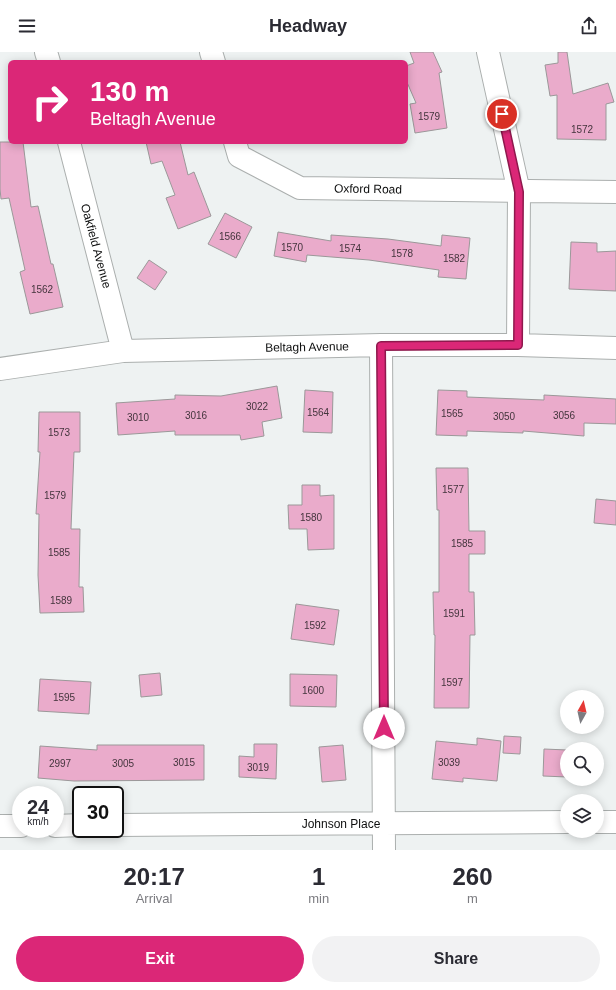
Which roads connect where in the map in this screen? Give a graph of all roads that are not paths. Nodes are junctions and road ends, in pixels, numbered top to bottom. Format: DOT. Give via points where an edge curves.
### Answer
graph roads {
  1 [pos="488,52"];
  2 [pos="70,144"];
  3 [pos="236,144"];
  4 [pos="519,192"];
  5 [pos="616,192"];
  6 [pos="518,345"];
  7 [pos="381,346"];
  8 [pos="616,348"];
  9 [pos="123,351"];
  10 [pos="0,369"];
  11 [pos="560,822"];
  12 [pos="604,822"];
  13 [pos="616,822"];
  14 [pos="384,823"];
  15 [pos="124,825"];
  16 [pos="0,826"];
  17 [pos="12,826"];
  18 [pos="384,850"];
  1 -- 4 [label="street"];
  2 -- 9 [label="street, Oakfield Avenue"];
  3 -- 4 [label="street, Oxford Road" via="239,156 300,188"];
  4 -- 5 [label="street, Oxford Road"];
  4 -- 6 [label="street"];
  6 -- 7 [label="street, Beltagh Avenue"];
  6 -- 8 [label="street, Beltagh Avenue"];
  7 -- 9 [label="street, Beltagh Avenue"];
  7 -- 14 [label="street"];
  9 -- 10 [label="street, Beltagh Avenue"];
  11 -- 14 [label="street, Johnson Place"];
  12 -- 13 [label="street"];
  14 -- 15 [label="street, Johnson Place"];
  14 -- 18 [label="street"];
  16 -- 17 [label="street"];
}
